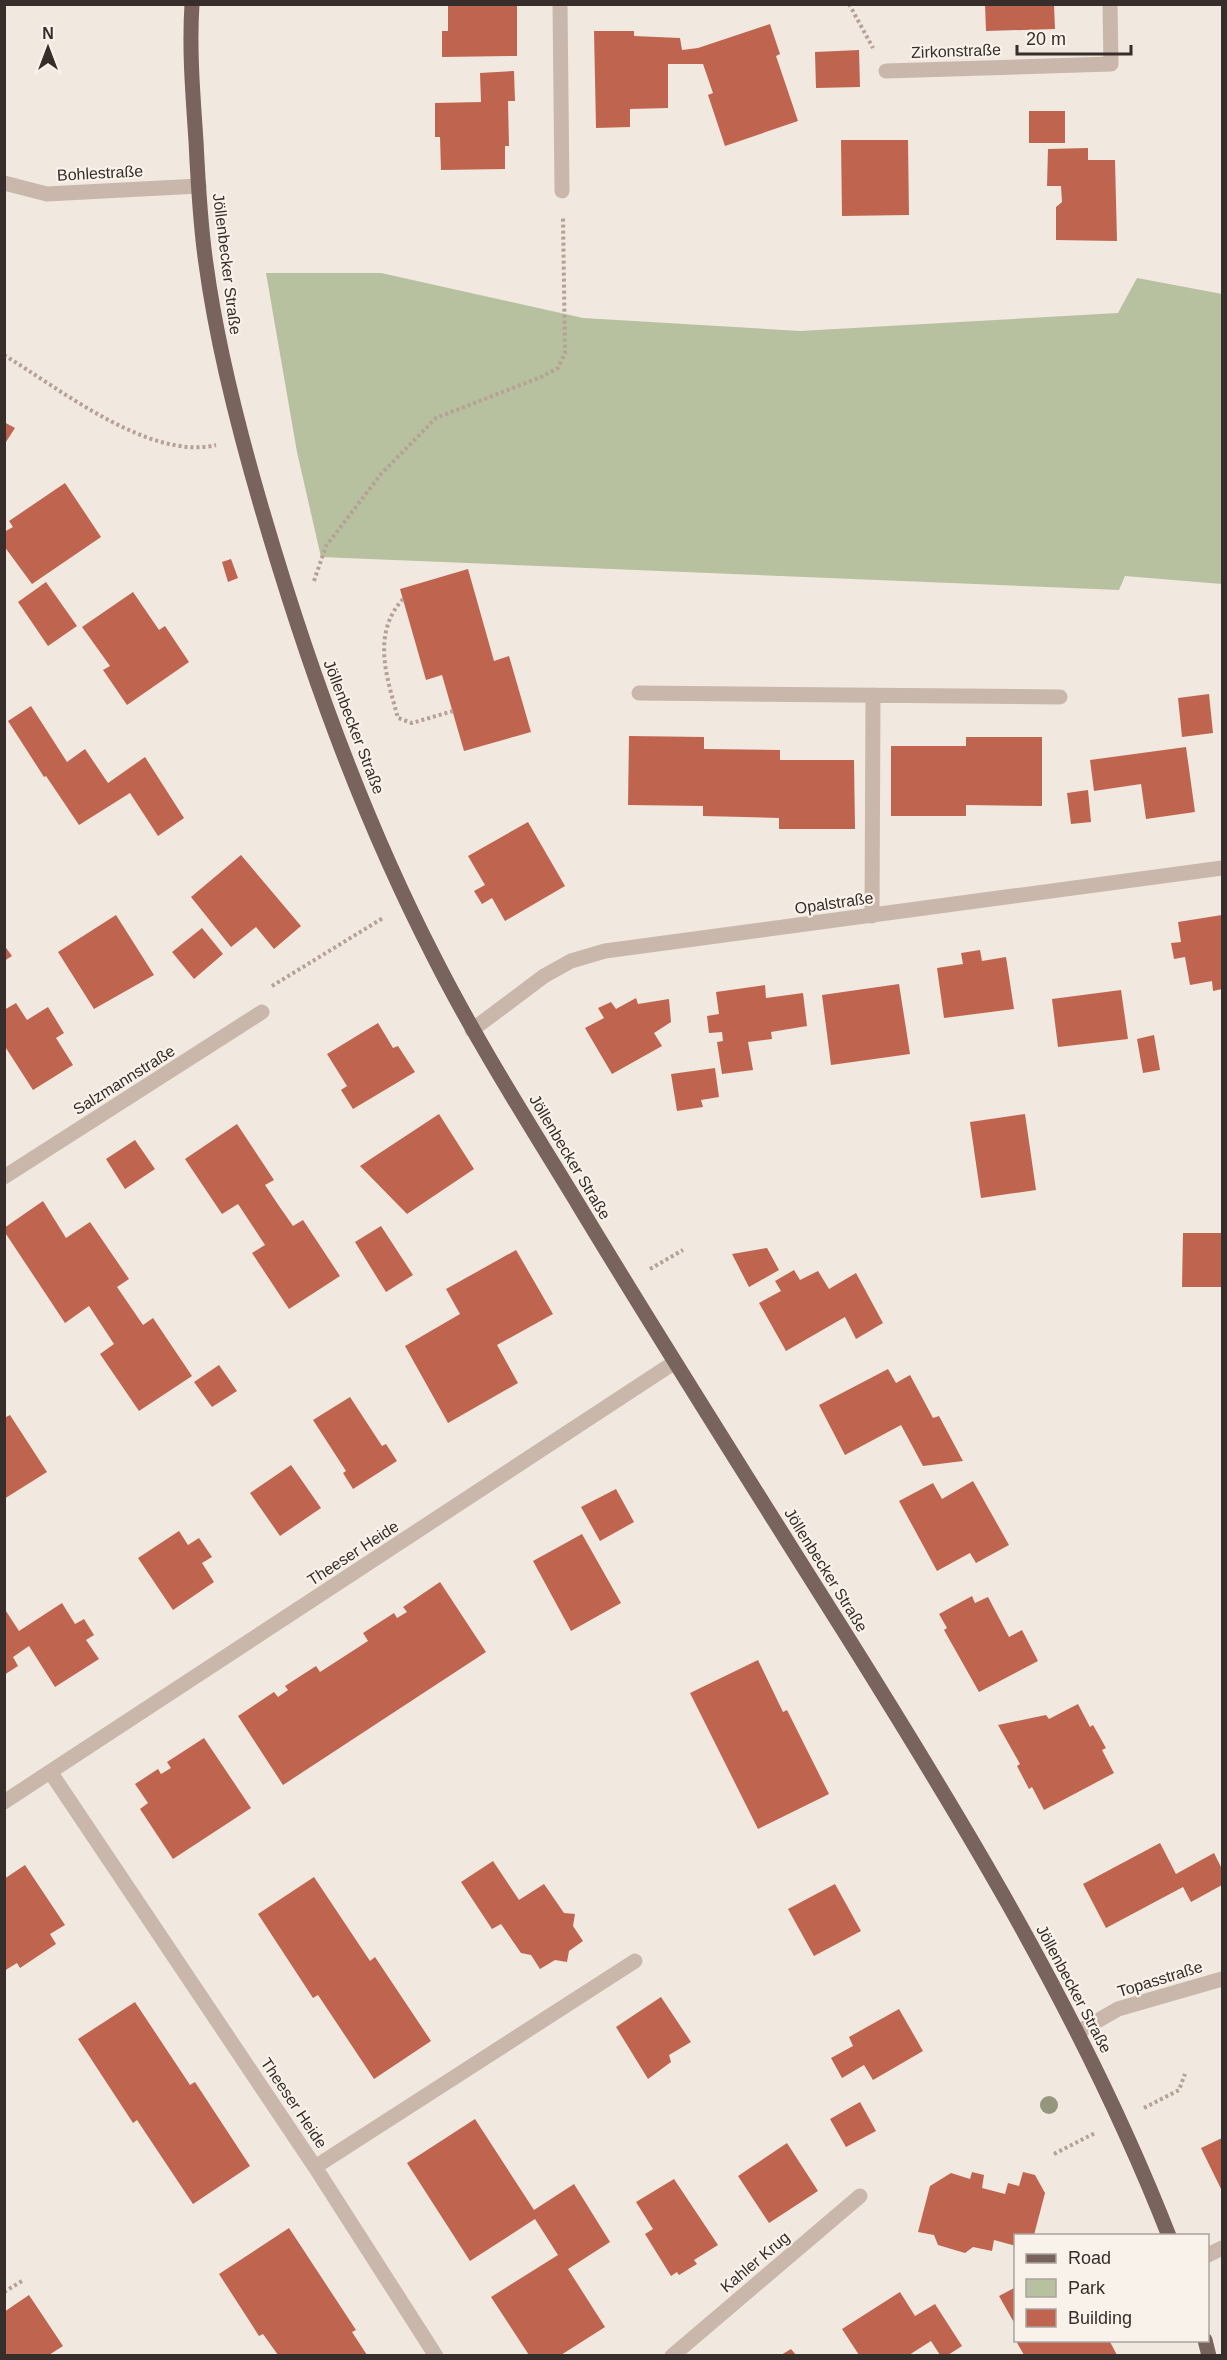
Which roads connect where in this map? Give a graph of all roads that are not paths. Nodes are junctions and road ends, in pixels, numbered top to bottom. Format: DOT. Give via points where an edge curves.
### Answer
graph roads {
  1 [pos="192,4"];
  2 [pos="560,4"];
  3 [pos="1110,4"];
  4 [pos="886,71"];
  5 [pos="4,183"];
  6 [pos="199,186"];
  7 [pos="562,192"];
  8 [pos="639,693"];
  9 [pos="873,695"];
  10 [pos="1060,697"];
  11 [pos="1222,868"];
  12 [pos="872,916"];
  13 [pos="262,1012"];
  14 [pos="472,1030"];
  15 [pos="4,1178"];
  16 [pos="675,1362"];
  17 [pos="51,1773"];
  18 [pos="4,1802"];
  19 [pos="635,1961"];
  20 [pos="1222,1979"];
  21 [pos="1078,2032"];
  22 [pos="315,2167"];
  23 [pos="860,2196"];
  24 [pos="1169,2234"];
  25 [pos="436,2355"];
  26 [pos="672,2355"];
  1 -- 6 [label="main road, Jöllenbecker Straße" via="192,92"];
  2 -- 7 [label="street"];
  3 -- 4 [label="street, Zirkonstraße" via="1111,64"];
  5 -- 6 [label="street, Bohlestraße" via="47,194"];
  6 -- 14 [label="main road, Jöllenbecker Straße" via="205,260 223,360 252,476 298,627 352,776 407,903"];
  8 -- 9 [label="street"];
  9 -- 10 [label="street"];
  9 -- 12 [label="street"];
  11 -- 12 [label="street, Opalstraße"];
  12 -- 14 [label="street, Opalstraße" via="605,951 572,961 544,976"];
  13 -- 15 [label="street, Salzmannstraße"];
  14 -- 16 [label="main road, Jöllenbecker Straße"];
  16 -- 17 [label="street, Theeser Heide"];
  16 -- 21 [label="main road, Jöllenbecker Straße" via="928,1764"];
  17 -- 18 [label="street, Theeser Heide"];
  17 -- 22 [label="street, Theeser Heide"];
  19 -- 22 [label="street, Theeser Heide"];
  20 -- 21 [label="street, Topasstraße" via="1118,2009"];
  21 -- 24 [label="main road, Jöllenbecker Straße"];
  22 -- 25 [label="street"];
  23 -- 26 [label="street, Kahler Krug"];
}
